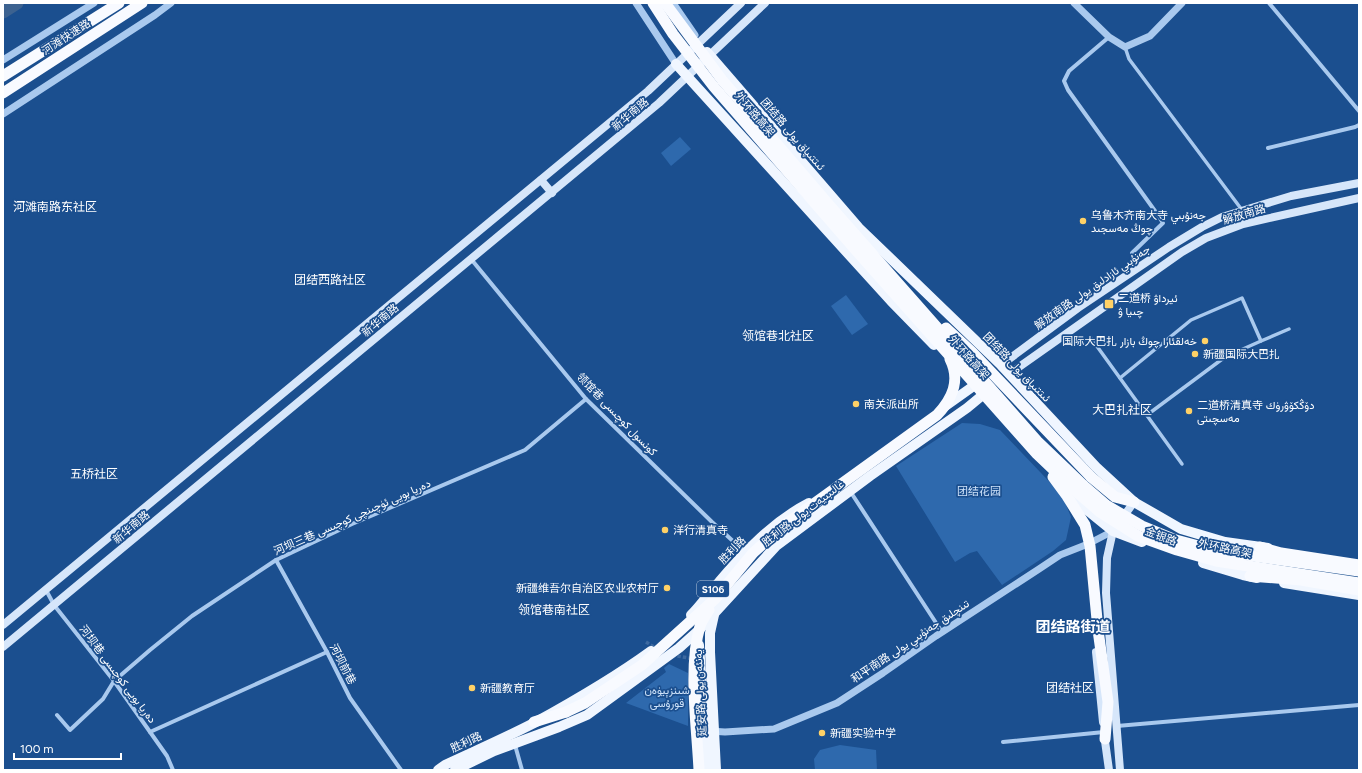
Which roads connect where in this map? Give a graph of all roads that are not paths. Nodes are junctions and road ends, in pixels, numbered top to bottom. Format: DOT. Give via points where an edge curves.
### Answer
graph roads {
  1 [pos="94,3"];
  2 [pos="120,3"];
  3 [pos="142,3"];
  4 [pos="171,3"];
  5 [pos="636,3"];
  6 [pos="649,3"];
  7 [pos="653,3"];
  8 [pos="665,3"];
  9 [pos="673,3"];
  10 [pos="741,3"];
  11 [pos="765,3"];
  12 [pos="1074,3"];
  13 [pos="1182,3"];
  14 [pos="1269,3"];
  15 [pos="662,16"];
  16 [pos="1109,37"];
  17 [pos="700,42"];
  18 [pos="1125,47"];
  19 [pos="710,56"];
  20 [pos="3,60"];
  21 [pos="676,64"];
  22 [pos="3,76"];
  23 [pos="687,77"];
  24 [pos="3,93"];
  25 [pos="1359,111"];
  26 [pos="3,114"];
  27 [pos="1359,125"];
  28 [pos="1268,148"];
  29 [pos="541,180"];
  30 [pos="1359,183"];
  31 [pos="552,193"];
  32 [pos="1359,198"];
  33 [pos="1242,211"];
  34 [pos="1132,253"];
  35 [pos="471,259"];
  36 [pos="902,287"];
  37 [pos="1289,329"];
  38 [pos="1091,338"];
  39 [pos="1261,341"];
  40 [pos="938,342"];
  41 [pos="1001,365"];
  42 [pos="1009,374"];
  43 [pos="1120,378"];
  44 [pos="973,386"];
  45 [pos="982,396"];
  46 [pos="586,399"];
  47 [pos="1147,415"];
  48 [pos="1031,447"];
  49 [pos="1182,464"];
  50 [pos="850,491"];
  51 [pos="1134,502"];
  52 [pos="1081,505"];
  53 [pos="1113,531"];
  54 [pos="1088,544"];
  55 [pos="1260,547"];
  56 [pos="745,553"];
  57 [pos="276,560"];
  58 [pos="1359,560"];
  59 [pos="1359,565"];
  60 [pos="1359,571"];
  61 [pos="1250,576"];
  62 [pos="1359,583"];
  63 [pos="46,590"];
  64 [pos="1359,590"];
  65 [pos="1359,596"];
  66 [pos="715,599"];
  67 [pos="54,605"];
  68 [pos="697,609"];
  69 [pos="714,615"];
  70 [pos="3,625"];
  71 [pos="698,632"];
  72 [pos="942,632"];
  73 [pos="3,647"];
  74 [pos="327,652"];
  75 [pos="114,681"];
  76 [pos="1359,705"];
  77 [pos="57,714"];
  78 [pos="534,722"];
  79 [pos="1116,726"];
  80 [pos="710,731"];
  81 [pos="150,732"];
  82 [pos="1105,736"];
  83 [pos="1003,742"];
  84 [pos="514,743"];
  85 [pos="173,770"];
  86 [pos="401,770"];
  87 [pos="438,770"];
  88 [pos="455,770"];
  89 [pos="522,770"];
  90 [pos="699,770"];
  91 [pos="708,770"];
  92 [pos="716,770"];
  93 [pos="1109,770"];
  94 [pos="1120,770"];
  1 -- 20 [label="street"];
  2 -- 22 [label="highway, 河滩快速路"];
  3 -- 24 [label="highway, 河滩快速路"];
  4 -- 26 [label="street"];
  5 -- 21 [label="street"];
  6 -- 15 [label="highway, bridge"];
  7 -- 15 [label="highway, 外环路高架, bridge"];
  8 -- 36 [label="highway, 外环路高架, bridge" via="722,80"];
  9 -- 17 [label="street"];
  10 -- 17 [label="main road, 新华南路"];
  11 -- 19 [label="main road, 新华南路"];
  12 -- 16 [label="street"];
  13 -- 18 [label="street" via="1150,36"];
  14 -- 25 [label="street"];
  15 -- 40 [label="highway, 外环路高架, bridge" via="714,87"];
  16 -- 18 [label="street"];
  16 -- 34 [label="street" via="1069,71 1064,81 1163,223"];
  17 -- 19 [label="main road, 团结路 ئىتتىپاق يولى"];
  17 -- 21 [label="main road, 新华南路"];
  18 -- 33 [label="street" via="1129,59"];
  19 -- 23 [label="main road, 新华南路"];
  19 -- 41 [label="main road, 团结路 ئىتتىپاق يولى" via="859,228"];
  21 -- 23 [label="main road"];
  21 -- 29 [label="main road, 新华南路" via="648,91"];
  23 -- 31 [label="main road, 新华南路"];
  23 -- 44 [label="main road" via="891,301"];
  27 -- 28 [label="street"];
  29 -- 31 [label="main road"];
  29 -- 63 [label="main road, 新华南路"];
  30 -- 33 [label="main road, 解放南路 جەنۇبىي ئازادلىق يولى" via="1291,196"];
  31 -- 35 [label="main road, 新华南路"];
  32 -- 42 [label="main road, 解放南路" via="1253,221 1206,238 1182,252"];
  33 -- 41 [label="main road, 解放南路 جەنۇبىي ئازادلىق يولى" via="1222,217 1169,247 1078,308"];
  35 -- 46 [label="street, 领馆巷 كونسول كوچىسى"];
  35 -- 67 [label="main road, 新华南路"];
  36 -- 51 [label="highway, bridge" via="972,352 1091,477 1115,497"];
  36 -- 60 [label="highway, 外环路高架, bridge" via="1037,440 1106,505 1142,526 1176,540 1210,549"];
  37 -- 39 [label="street"];
  38 -- 43 [label="street"];
  39 -- 43 [label="street" via="1242,298 1191,320"];
  39 -- 47 [label="street" via="1225,357"];
  40 -- 48 [label="highway, 外环路高架, bridge"];
  40 -- 66 [label="highway, bridge" via="953,366 955,379 953,393 947,405 937,415 783,526 753,553"];
  41 -- 42 [label="main road, 团结路 ئىتتىپاق يولى"];
  41 -- 44 [label="main road, 胜利路 / S106"];
  42 -- 45 [label="main road, 胜利路 غالىبىيەت يولى / S106"];
  42 -- 51 [label="main road, 团结路 ئىتتىپاق يولى" via="1096,467"];
  43 -- 47 [label="street"];
  44 -- 45 [label="main road"];
  44 -- 56 [label="main road, 胜利路 / S106" via="822,496 795,510"];
  45 -- 50 [label="main road, 胜利路 غالىبىيەت يولى / S106"];
  45 -- 52 [label="main road" via="1026,440"];
  46 -- 56 [label="street, 领馆巷 كونسول كوچىسى"];
  46 -- 57 [label="street, 河坝三巷 دەريا بويى ئۈچىنچى كوچىسى" via="525,450 352,524"];
  47 -- 49 [label="street"];
  48 -- 62 [label="highway, 外环路高架, bridge" via="1100,512 1138,536 1216,561"];
  48 -- 82 [label="highway, bridge" via="1085,525 1090,546 1108,702"];
  50 -- 69 [label="main road, 胜利路 غالىبىيەت يولى / S106" via="776,546"];
  50 -- 72 [label="street"];
  51 -- 53 [label="main road"];
  51 -- 55 [label="main road, 金银路" via="1181,529 1225,542"];
  52 -- 53 [label="main road, 金银路"];
  52 -- 54 [label="main road"];
  53 -- 54 [label="street, 和平南路 تىنچلىق جەنۇبىي يولى"];
  53 -- 61 [label="main road, 金银路" via="1175,554"];
  53 -- 79 [label="main road" via="1107,558 1106,593"];
  54 -- 72 [label="street, 和平南路 تىنچلىق جەنۇبىي يولى" via="1060,555"];
  54 -- 82 [label="main road" via="1087,564"];
  55 -- 58 [label="main road, 金银路"];
  55 -- 59 [label="highway" via="1280,553"];
  56 -- 68 [label="main road, 胜利路 / S106"];
  57 -- 74 [label="street, 河坝前巷"];
  57 -- 75 [label="street, 河坝三巷 دەريا بويى ئۈچىنچى كوچىسى" via="192,616"];
  61 -- 64 [label="highway" via="1302,580"];
  61 -- 65 [label="main road, 金银路"];
  63 -- 67 [label="street, 河坝巷 دەريا بويى كوچىسى"];
  63 -- 70 [label="main road, 新华南路"];
  66 -- 78 [label="highway, bridge" via="642,665 586,703"];
  66 -- 90 [label="highway, bridge" via="700,625 695,654"];
  67 -- 73 [label="main road, 新华南路"];
  67 -- 75 [label="street, 河坝巷 دەريا بويى كوچىسى"];
  68 -- 71 [label="main road, S106"];
  68 -- 78 [label="main road, 胜利路 / S106" via="657,648 620,673"];
  69 -- 71 [label="main road, 胜利路 غالىبىيەت يولى / S106"];
  69 -- 80 [label="main road, 延安路 يەنئەن يولى / S106" via="710,633"];
  71 -- 80 [label="main road, S106"];
  71 -- 84 [label="main road, 胜利路 غالىبىيەت يولى / S106" via="587,715"];
  72 -- 80 [label="street, 和平南路 تىنچلىق جەنۇبىي يولى" via="837,703 774,729"];
  74 -- 81 [label="street"];
  74 -- 86 [label="street, 河坝前巷" via="350,698"];
  75 -- 77 [label="street, 河坝三巷 دەريا بويى ئۈچىنچى كوچىسى" via="103,699 70,730"];
  75 -- 81 [label="street, 河坝巷 دەريا بويى كوچىسى"];
  76 -- 79 [label="street"];
  78 -- 87 [label="main road, 胜利路 / S106"];
  79 -- 94 [label="main road"];
  80 -- 91 [label="main road, S106"];
  80 -- 92 [label="main road, 延安路 يەنئەن يولى / S106"];
  81 -- 85 [label="street, 河坝巷 دەريا بويى كوچىسى" via="167,756"];
  82 -- 83 [label="street"];
  82 -- 93 [label="main road"];
  84 -- 88 [label="main road, 胜利路 غالىبىيەت يولى / S106"];
  84 -- 89 [label="street"];
}
